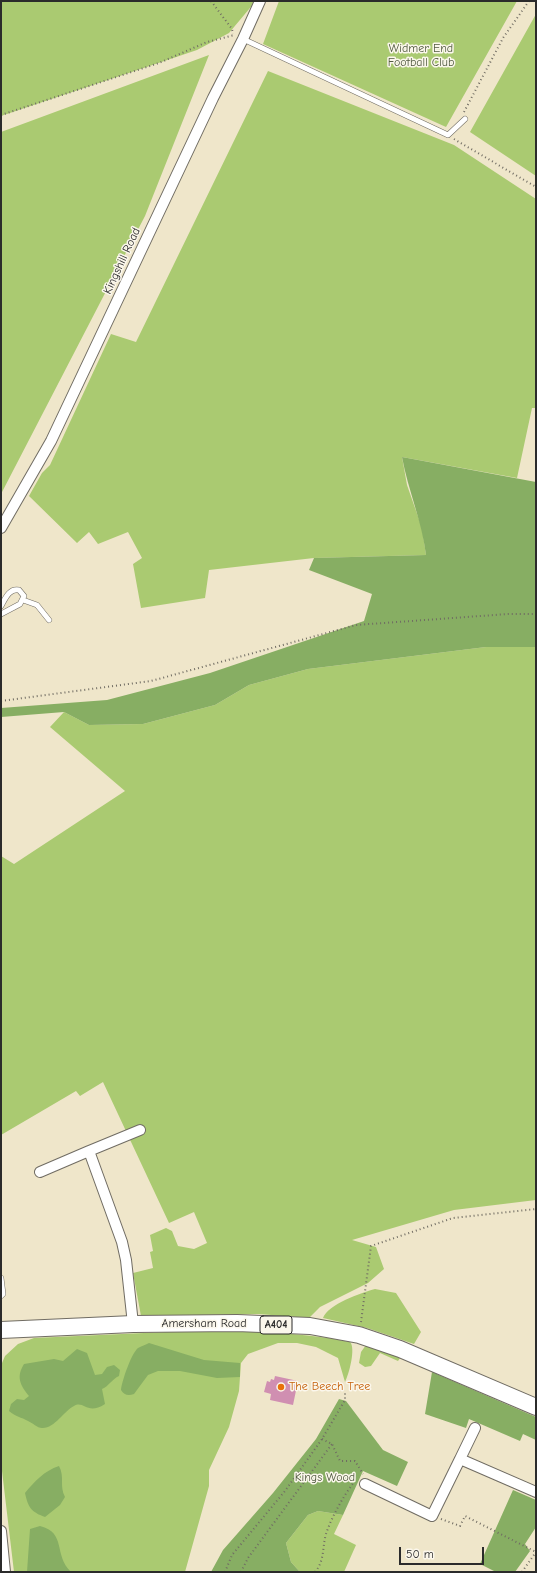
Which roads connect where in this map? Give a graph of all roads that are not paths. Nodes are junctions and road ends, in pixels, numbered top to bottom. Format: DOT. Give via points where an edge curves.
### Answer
graph roads {
  1 [pos="260,1"];
  2 [pos="243,39"];
  3 [pos="465,120"];
  4 [pos="1,528"];
  5 [pos="23,600"];
  6 [pos="1,606"];
  7 [pos="1,614"];
  8 [pos="49,620"];
  9 [pos="140,1130"];
  10 [pos="89,1151"];
  11 [pos="40,1172"];
  12 [pos="1,1278"];
  13 [pos="1,1296"];
  14 [pos="133,1324"];
  15 [pos="1,1330"];
  16 [pos="536,1406"];
  17 [pos="475,1428"];
  18 [pos="460,1459"];
  19 [pos="365,1484"];
  20 [pos="536,1492"];
  21 [pos="1,1531"];
  22 [pos="5,1572"];
  1 -- 2 [label="street, Kingshill Road"];
  2 -- 3 [label="lane" via="448,135"];
  2 -- 4 [label="street, Kingshill Road" via="51,441"];
  5 -- 6 [label="lane" via="22,593 15,589"];
  5 -- 7 [label="lane"];
  5 -- 8 [label="lane" via="37,605"];
  9 -- 10 [label="street"];
  10 -- 11 [label="street"];
  10 -- 14 [label="street" via="123,1248"];
  12 -- 13 [label="lane"];
  14 -- 15 [label="main road, Amersham Road / A404"];
  14 -- 16 [label="main road, Amersham Road / A404" via="237,1323 310,1326 359,1335"];
  17 -- 18 [label="street"];
  18 -- 19 [label="street" via="432,1516"];
  18 -- 20 [label="street"];
  21 -- 22 [label="street"];
}
